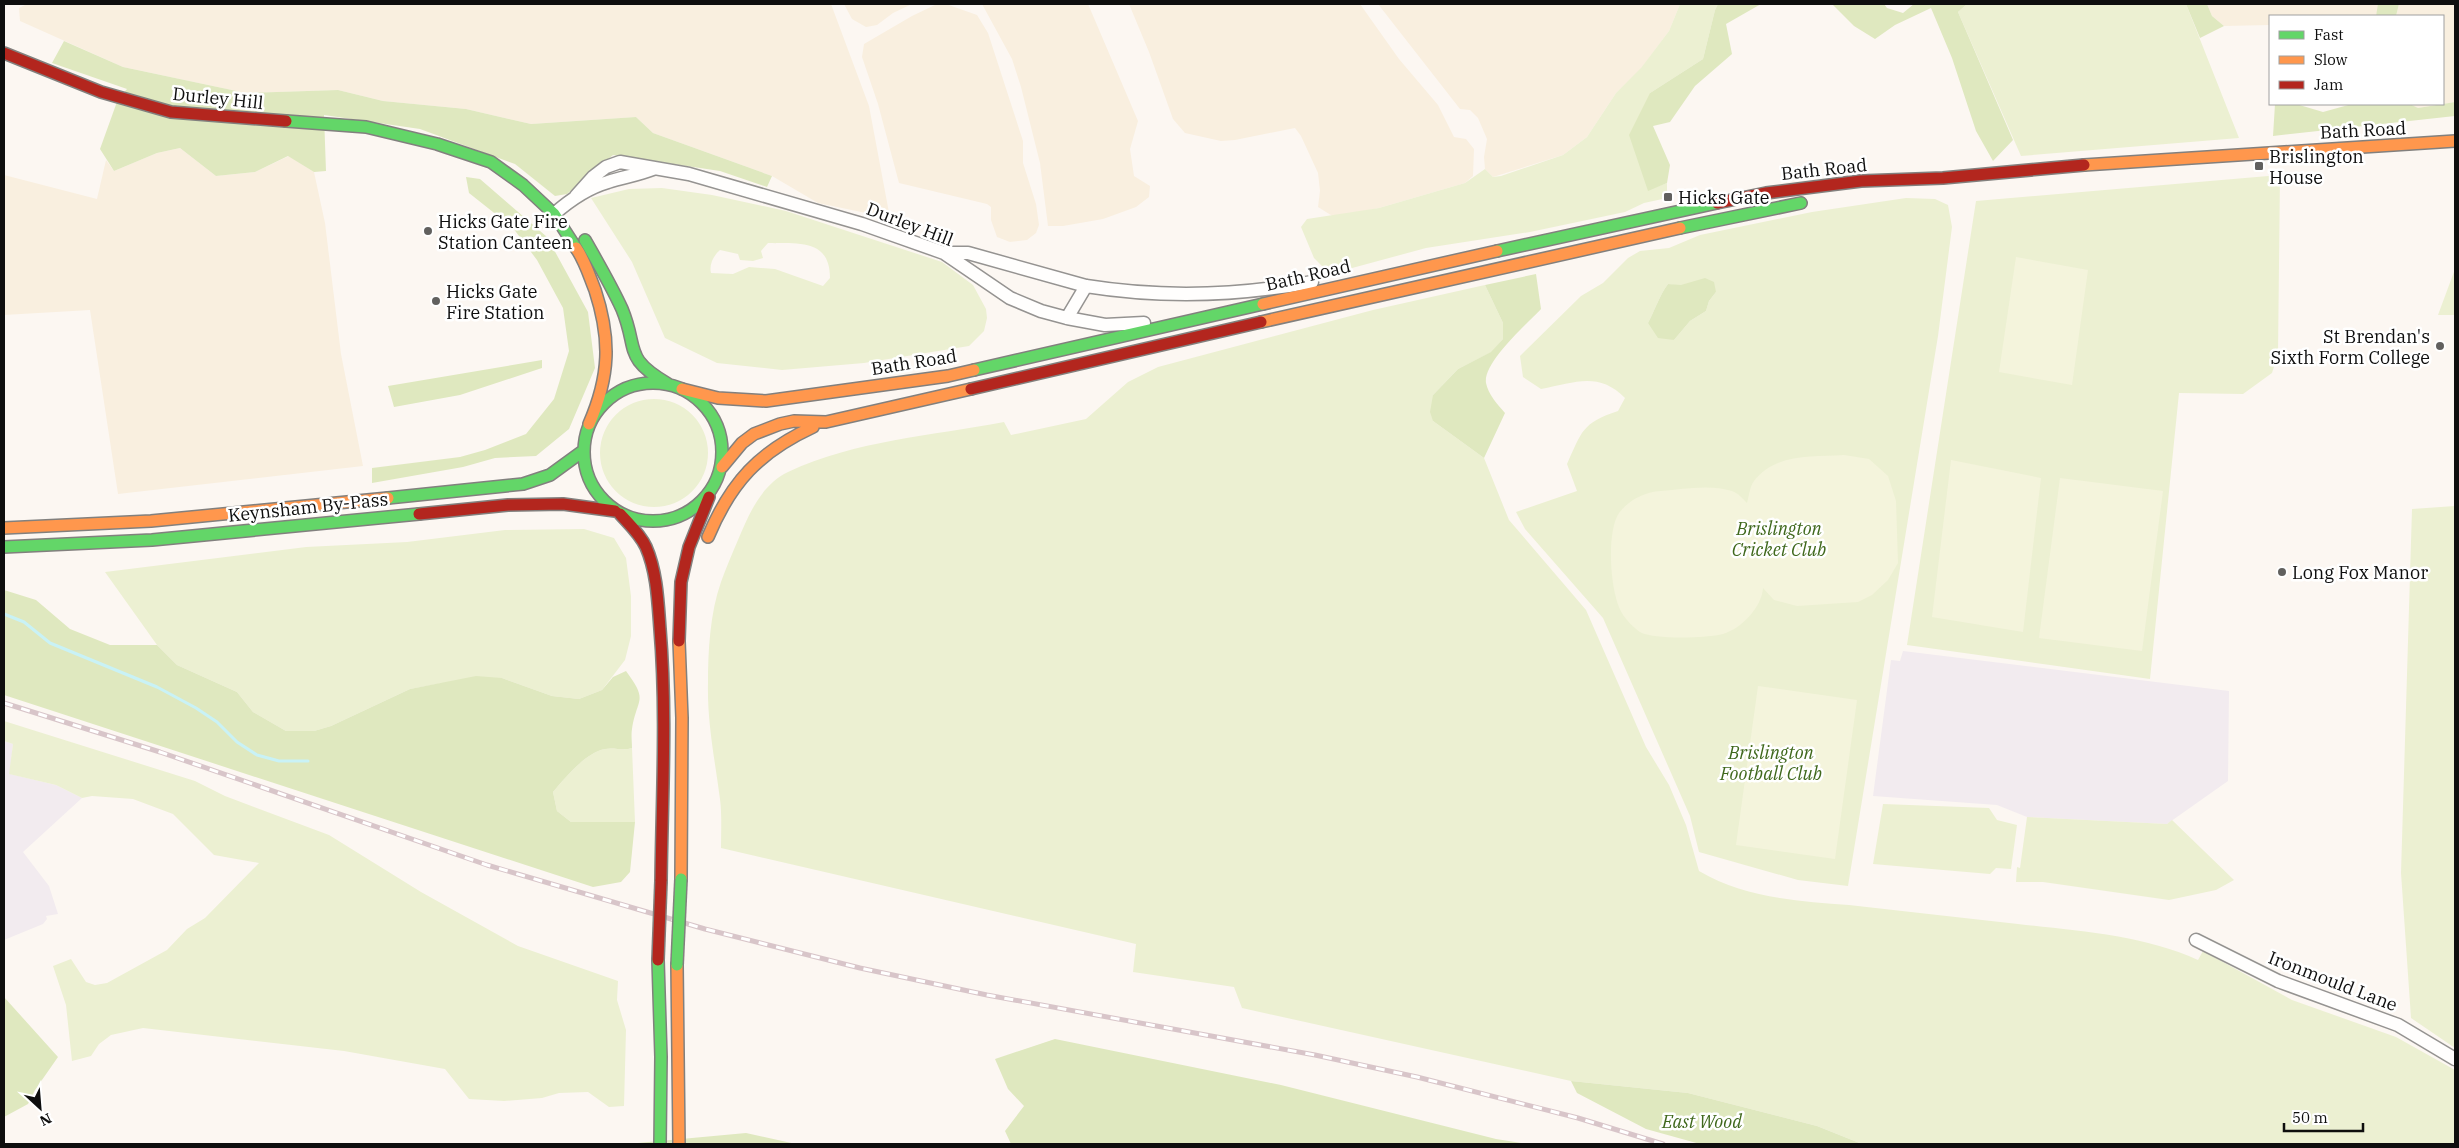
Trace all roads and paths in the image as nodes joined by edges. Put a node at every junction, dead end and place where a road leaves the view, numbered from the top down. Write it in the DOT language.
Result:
graph roads {
  1 [pos="4,53"];
  2 [pos="2455,141"];
  3 [pos="1943,178"];
  4 [pos="1841,195"];
  5 [pos="1812,201"];
  6 [pos="554,214"];
  7 [pos="1607,226"];
  8 [pos="1611,242"];
  9 [pos="944,253"];
  10 [pos="1317,282"];
  11 [pos="1086,286"];
  12 [pos="1206,316"];
  13 [pos="1067,318"];
  14 [pos="668,384"];
  15 [pos="682,389"];
  16 [pos="826,422"];
  17 [pos="589,424"];
  18 [pos="583,451"];
  19 [pos="722,467"];
  20 [pos="711,492"];
  21 [pos="618,513"];
  22 [pos="4,528"];
  23 [pos="4,547"];
  24 [pos="703,549"];
  25 [pos="693,584"];
  26 [pos="680,704"];
  27 [pos="2196,940"];
  28 [pos="2455,1060"];
  29 [pos="660,1144"];
  30 [pos="680,1144"];
  1 -- 6 [label="main road, Durley Hill"];
  2 -- 3 [label="main road, Bath Road"];
  3 -- 4 [label="main road, Bath Road"];
  3 -- 7 [label="main road, Bath Road"];
  5 -- 8 [label="main road, Bath Road"];
  6 -- 9 [label="street, Durley Hill"];
  6 -- 14 [label="main road"];
  6 -- 17 [label="main road"];
  7 -- 8 [label="main road"];
  7 -- 12 [label="main road, Bath Road"];
  8 -- 16 [label="main road, Bath Road"];
  9 -- 11 [label="street"];
  9 -- 13 [label="street, Durley Hill"];
  10 -- 11 [label="street"];
  11 -- 13 [label="street"];
  12 -- 13 [label="street, Durley Hill"];
  12 -- 15 [label="main road, Bath Road"];
  14 -- 15 [label="main road"];
  14 -- 17 [label="main road"];
  15 -- 19 [label="main road"];
  16 -- 19 [label="main road, Bath Road"];
  16 -- 24 [label="main road"];
  17 -- 18 [label="main road"];
  18 -- 21 [label="main road"];
  18 -- 22 [label="main road, Keynsham By-Pass"];
  19 -- 20 [label="main road"];
  20 -- 21 [label="main road"];
  20 -- 26 [label="main road"];
  21 -- 23 [label="main road, Keynsham By-Pass"];
  21 -- 29 [label="main road, bridge"];
  25 -- 26 [label="main road"];
  26 -- 30 [label="main road, bridge"];
  27 -- 28 [label="street, Ironmould Lane"];
}
